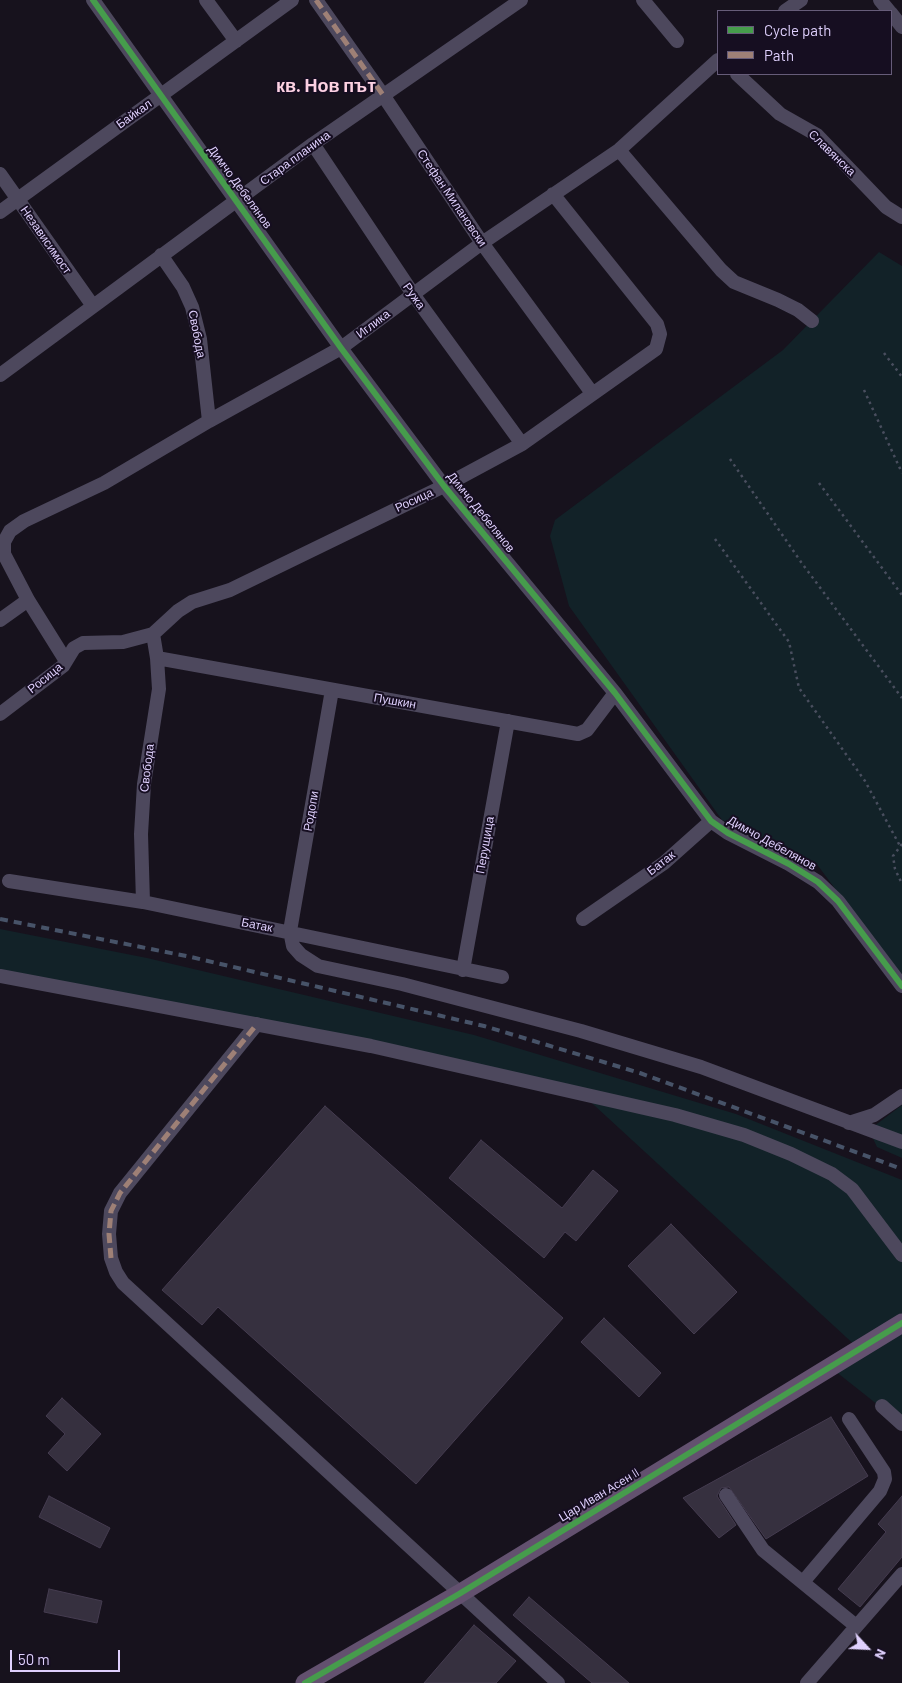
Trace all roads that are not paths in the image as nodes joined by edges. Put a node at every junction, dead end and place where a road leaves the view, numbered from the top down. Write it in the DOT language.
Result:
graph roads {
  1 [pos="93,0"];
  2 [pos="206,0"];
  3 [pos="292,0"];
  4 [pos="316,0"];
  5 [pos="521,0"];
  6 [pos="643,0"];
  7 [pos="801,0"];
  8 [pos="880,0"];
  9 [pos="787,10"];
  10 [pos="888,10"];
  11 [pos="892,14"];
  12 [pos="902,27"];
  13 [pos="236,41"];
  14 [pos="677,41"];
  15 [pos="717,61"];
  16 [pos="738,75"];
  17 [pos="160,95"];
  18 [pos="383,95"];
  19 [pos="313,144"];
  20 [pos="619,150"];
  21 [pos="0,174"];
  22 [pos="553,194"];
  23 [pos="17,199"];
  24 [pos="236,200"];
  25 [pos="0,212"];
  26 [pos="902,217"];
  27 [pos="482,243"];
  28 [pos="161,255"];
  29 [pos="413,294"];
  30 [pos="93,306"];
  31 [pos="812,320"];
  32 [pos="341,348"];
  33 [pos="0,375"];
  34 [pos="592,393"];
  35 [pos="209,420"];
  36 [pos="522,444"];
  37 [pos="444,486"];
  38 [pos="28,600"];
  39 [pos="0,620"];
  40 [pos="153,634"];
  41 [pos="157,658"];
  42 [pos="66,661"];
  43 [pos="332,690"];
  44 [pos="615,694"];
  45 [pos="0,714"];
  46 [pos="508,721"];
  47 [pos="711,821"];
  48 [pos="9,881"];
  49 [pos="143,902"];
  50 [pos="583,918"];
  51 [pos="290,931"];
  52 [pos="463,970"];
  53 [pos="0,976"];
  54 [pos="502,977"];
  55 [pos="902,986"];
  56 [pos="257,1024"];
  57 [pos="902,1096"];
  58 [pos="849,1123"];
  59 [pos="902,1142"];
  60 [pos="902,1255"];
  61 [pos="902,1323"];
  62 [pos="882,1406"];
  63 [pos="848,1419"];
  64 [pos="902,1424"];
  65 [pos="726,1495"];
  66 [pos="902,1574"];
  67 [pos="802,1582"];
  68 [pos="459,1594"];
  69 [pos="856,1626"];
  70 [pos="305,1683"];
  71 [pos="558,1683"];
  72 [pos="807,1683"];
  1 -- 17 [label="street, Димчо Дебелянов"];
  2 -- 13 [label="street"];
  3 -- 13 [label="street, Байкал"];
  4 -- 18 [label="street, Стефан Милановски"];
  5 -- 18 [label="street, Стара планина"];
  6 -- 14 [label="street"];
  7 -- 9 [label="street"];
  8 -- 10 [label="street"];
  11 -- 12 [label="street"];
  13 -- 17 [label="street, Байкал"];
  15 -- 20 [label="street, Иглика"];
  16 -- 26 [label="street, Славянска"];
  17 -- 23 [label="street, Байкал"];
  17 -- 24 [label="street, Димчо Дебелянов"];
  18 -- 19 [label="street, Стара планина"];
  18 -- 27 [label="street, Стефан Милановски"];
  19 -- 24 [label="street, Стара планина"];
  19 -- 29 [label="street, Ружа"];
  20 -- 22 [label="street, Иглика"];
  20 -- 31 [label="street"];
  21 -- 23 [label="street, Независимост"];
  22 -- 27 [label="street, Иглика"];
  22 -- 34 [label="street, Росица"];
  23 -- 25 [label="street, Байкал"];
  23 -- 30 [label="street, Независимост"];
  24 -- 28 [label="street, Стара планина"];
  24 -- 32 [label="street, Димчо Дебелянов"];
  27 -- 29 [label="street, Иглика"];
  27 -- 34 [label="street, Стефан Милановски"];
  28 -- 30 [label="street, Стара планина"];
  28 -- 35 [label="street, Свобода"];
  29 -- 32 [label="street, Иглика"];
  29 -- 36 [label="street, Ружа"];
  30 -- 33 [label="street, Стара планина"];
  32 -- 35 [label="street, Иглика"];
  32 -- 37 [label="street, Димчо Дебелянов"];
  34 -- 36 [label="street, Росица"];
  35 -- 38 [label="street, Иглика"];
  36 -- 37 [label="street, Росица"];
  37 -- 40 [label="street, Росица"];
  37 -- 44 [label="street, Димчо Дебелянов"];
  38 -- 39 [label="street"];
  38 -- 42 [label="street"];
  40 -- 41 [label="street, Свобода"];
  40 -- 42 [label="street, Росица"];
  41 -- 43 [label="street, Пушкин"];
  41 -- 49 [label="street, Свобода"];
  42 -- 45 [label="street, Росица"];
  43 -- 46 [label="street, Пушкин"];
  43 -- 51 [label="street, Родопи"];
  44 -- 46 [label="street, Пушкин"];
  44 -- 47 [label="street, Димчо Дебелянов"];
  46 -- 52 [label="street, Перущица"];
  47 -- 50 [label="street, Батак"];
  47 -- 55 [label="street, Димчо Дебелянов"];
  48 -- 49 [label="street, Батак"];
  49 -- 51 [label="street, Батак"];
  51 -- 52 [label="street, Батак"];
  51 -- 58 [label="street"];
  52 -- 54 [label="street, Батак"];
  53 -- 56 [label="street"];
  56 -- 60 [label="street"];
  56 -- 68 [label="street"];
  57 -- 58 [label="street"];
  58 -- 59 [label="street"];
  61 -- 68 [label="main road, Цар Иван Асен II"];
  62 -- 64 [label="street"];
  63 -- 67 [label="street"];
  65 -- 67 [label="street"];
  66 -- 69 [label="street"];
  67 -- 69 [label="street"];
  68 -- 70 [label="main road, Цар Иван Асен II"];
  68 -- 71 [label="street"];
  69 -- 72 [label="street"];
}
